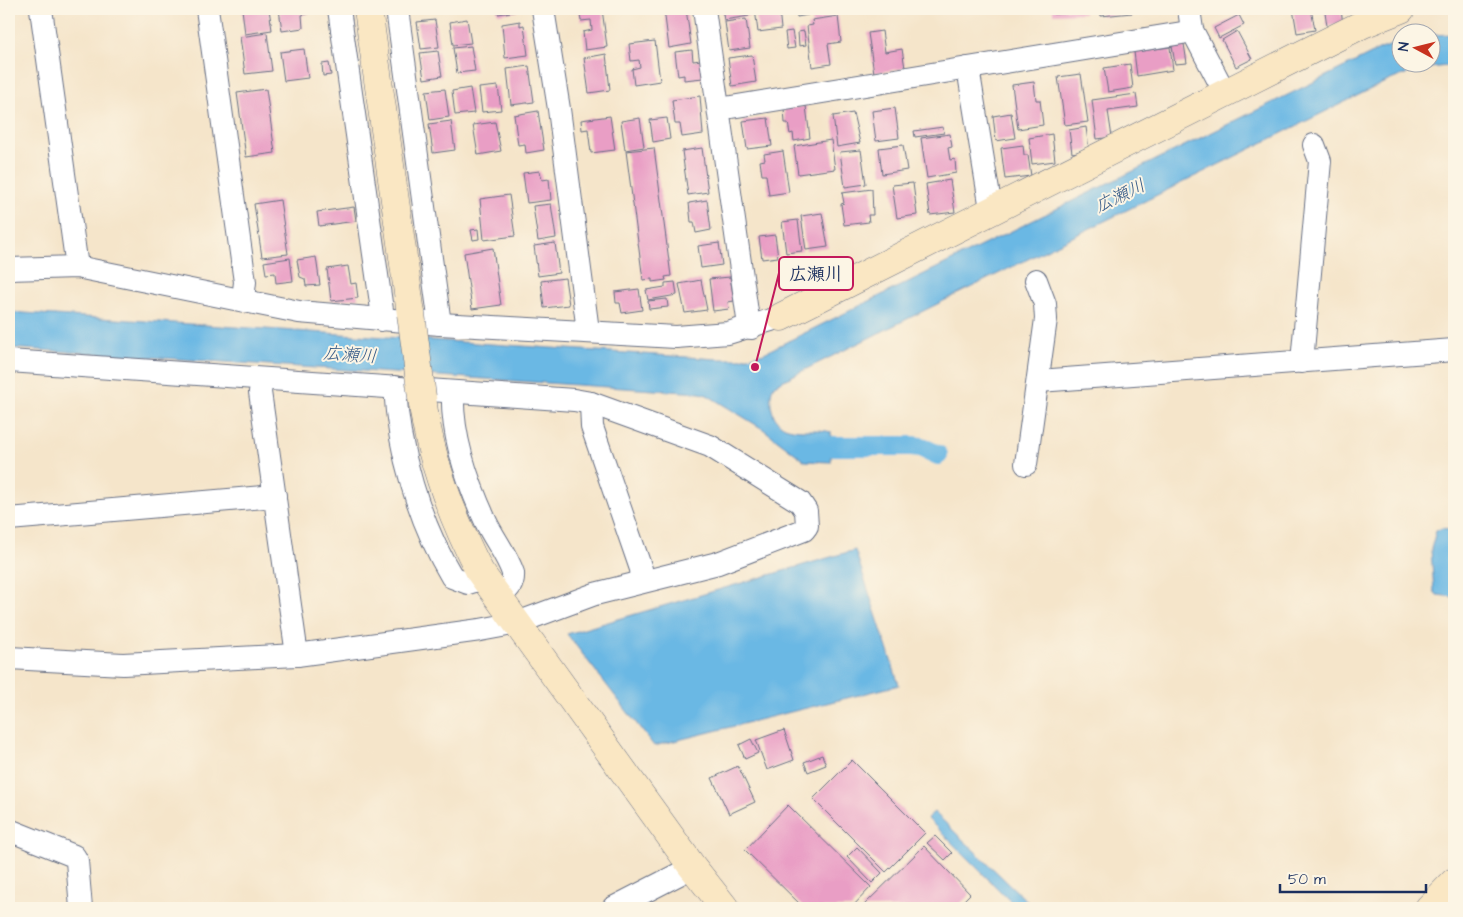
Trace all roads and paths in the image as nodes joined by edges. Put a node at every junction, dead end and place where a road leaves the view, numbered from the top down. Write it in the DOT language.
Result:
graph roads {
  1 [pos="42,9"];
  2 [pos="207,9"];
  3 [pos="368,9"];
  4 [pos="397,9"];
  5 [pos="543,9"];
  6 [pos="704,9"];
  7 [pos="1401,9"];
  8 [pos="340,11"];
  9 [pos="1191,19"];
  10 [pos="968,68"];
  11 [pos="1225,93"];
  12 [pos="719,109"];
  13 [pos="1314,145"];
  14 [pos="994,210"];
  15 [pos="77,267"];
  16 [pos="9,269"];
  17 [pos="1036,280"];
  18 [pos="243,299"];
  19 [pos="781,317"];
  20 [pos="381,320"];
  21 [pos="440,324"];
  22 [pos="752,328"];
  23 [pos="588,332"];
  24 [pos="1454,350"];
  25 [pos="9,361"];
  26 [pos="1302,362"];
  27 [pos="262,379"];
  28 [pos="1039,381"];
  29 [pos="395,387"];
  30 [pos="453,392"];
  31 [pos="591,403"];
  32 [pos="1026,464"];
  33 [pos="275,496"];
  34 [pos="9,519"];
  35 [pos="642,581"];
  36 [pos="491,588"];
  37 [pos="516,623"];
  38 [pos="297,655"];
  39 [pos="9,658"];
  40 [pos="9,830"];
  41 [pos="691,865"];
  42 [pos="1454,882"];
  43 [pos="81,908"];
  44 [pos="613,908"];
  45 [pos="725,908"];
  46 [pos="1429,908"];
  1 -- 15 [label="street"];
  2 -- 18 [label="street"];
  3 -- 36 [label="street, bridge"];
  4 -- 21 [label="street"];
  5 -- 23 [label="street"];
  6 -- 12 [label="street"];
  7 -- 11 [label="street"];
  8 -- 20 [label="street"];
  9 -- 10 [label="street"];
  9 -- 11 [label="street"];
  10 -- 12 [label="street"];
  10 -- 14 [label="street"];
  11 -- 14 [label="street"];
  12 -- 22 [label="street"];
  13 -- 26 [label="street"];
  14 -- 19 [label="street"];
  15 -- 16 [label="street"];
  15 -- 18 [label="street"];
  17 -- 28 [label="street"];
  18 -- 20 [label="street"];
  19 -- 22 [label="street"];
  20 -- 21 [label="street"];
  21 -- 23 [label="street"];
  22 -- 23 [label="street"];
  24 -- 26 [label="street"];
  25 -- 27 [label="street"];
  26 -- 28 [label="street"];
  27 -- 29 [label="street"];
  27 -- 33 [label="street"];
  28 -- 32 [label="street"];
  29 -- 30 [label="street"];
  29 -- 36 [label="street"];
  30 -- 31 [label="street"];
  30 -- 36 [label="street"];
  31 -- 35 [label="street"];
  31 -- 35 [label="street"];
  33 -- 34 [label="street"];
  33 -- 38 [label="street"];
  35 -- 37 [label="street"];
  36 -- 37 [label="street"];
  37 -- 38 [label="street"];
  37 -- 41 [label="street"];
  38 -- 39 [label="street"];
  40 -- 43 [label="street"];
  41 -- 44 [label="street"];
  41 -- 45 [label="street"];
  42 -- 46 [label="street"];
}
